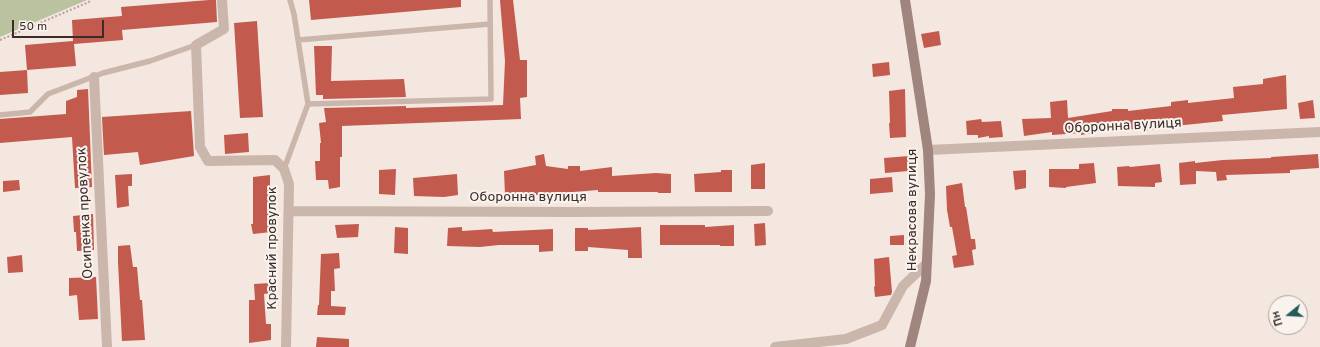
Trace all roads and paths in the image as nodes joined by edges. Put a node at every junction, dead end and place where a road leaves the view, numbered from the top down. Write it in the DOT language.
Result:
graph roads {
  1 [pos="90,0"];
  2 [pos="222,0"];
  3 [pos="290,0"];
  4 [pos="490,0"];
  5 [pos="906,0"];
  6 [pos="490,24"];
  7 [pos="0,40"];
  8 [pos="298,40"];
  9 [pos="196,46"];
  10 [pos="94,77"];
  11 [pos="308,104"];
  12 [pos="0,115"];
  13 [pos="1320,132"];
  14 [pos="928,150"];
  15 [pos="284,168"];
  16 [pos="288,211"];
  17 [pos="768,211"];
  18 [pos="928,263"];
  19 [pos="107,347"];
  20 [pos="286,347"];
  21 [pos="775,347"];
  22 [pos="910,347"];
  1 -- 7 [label="path"];
  2 -- 9 [label="street"];
  3 -- 8 [label="lane"];
  4 -- 6 [label="lane"];
  5 -- 14 [label="street, Некрасова вулиця"];
  6 -- 8 [label="lane"];
  6 -- 11 [label="lane"];
  8 -- 11 [label="lane"];
  9 -- 10 [label="lane"];
  9 -- 15 [label="street, Красний провулок"];
  10 -- 12 [label="lane"];
  10 -- 19 [label="street, Осипенка провулок"];
  11 -- 15 [label="lane"];
  13 -- 14 [label="street, Оборонна вулиця"];
  14 -- 18 [label="street, Некрасова вулиця"];
  15 -- 16 [label="street, Красний провулок"];
  16 -- 17 [label="street, Оборонна вулиця"];
  16 -- 20 [label="street, Красний провулок"];
  18 -- 21 [label="street"];
  18 -- 22 [label="street, Некрасова вулиця"];
}
